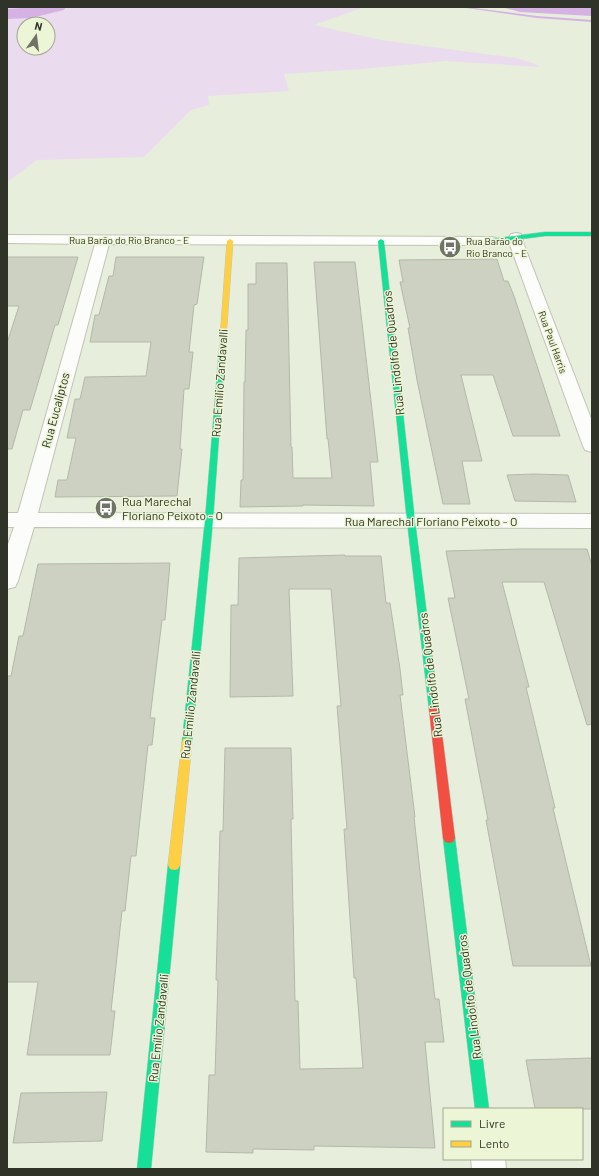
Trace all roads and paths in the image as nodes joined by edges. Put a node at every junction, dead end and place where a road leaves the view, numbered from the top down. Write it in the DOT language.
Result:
graph roads {
  1 [pos="592,234"];
  2 [pos="7,239"];
  3 [pos="103,240"];
  4 [pos="230,241"];
  5 [pos="381,241"];
  6 [pos="491,241"];
  7 [pos="522,242"];
  8 [pos="592,446"];
  9 [pos="16,520"];
  10 [pos="209,520"];
  11 [pos="411,521"];
  12 [pos="592,521"];
  13 [pos="7,581"];
  14 [pos="482,1108"];
  15 [pos="144,1169"];
  1 -- 7 [label="street, Rua Barão do Rio Branco - E"];
  2 -- 3 [label="street, Rua Barão do Rio Branco - E"];
  3 -- 4 [label="street, Rua Barão do Rio Branco - E"];
  3 -- 9 [label="street, Rua Eucaliptos"];
  4 -- 5 [label="street, Rua Barão do Rio Branco - E"];
  4 -- 10 [label="street, Rua Emílio Zandavalli"];
  5 -- 6 [label="street, Rua Barão do Rio Branco - E"];
  5 -- 11 [label="street, Rua Lindolfo de Quadros"];
  6 -- 7 [label="street, Rua Barão do Rio Branco - E"];
  7 -- 8 [label="street, Rua Paul Harris"];
  9 -- 10 [label="street, Rua Marechal Floriano Peixoto - O"];
  9 -- 13 [label="street, Rua Eucaliptos"];
  10 -- 11 [label="street, Rua Marechal Floriano Peixoto - O"];
  10 -- 15 [label="street, Rua Emílio Zandavalli"];
  11 -- 12 [label="street, Rua Marechal Floriano Peixoto - O"];
  11 -- 14 [label="street, Rua Lindolfo de Quadros"];
}
